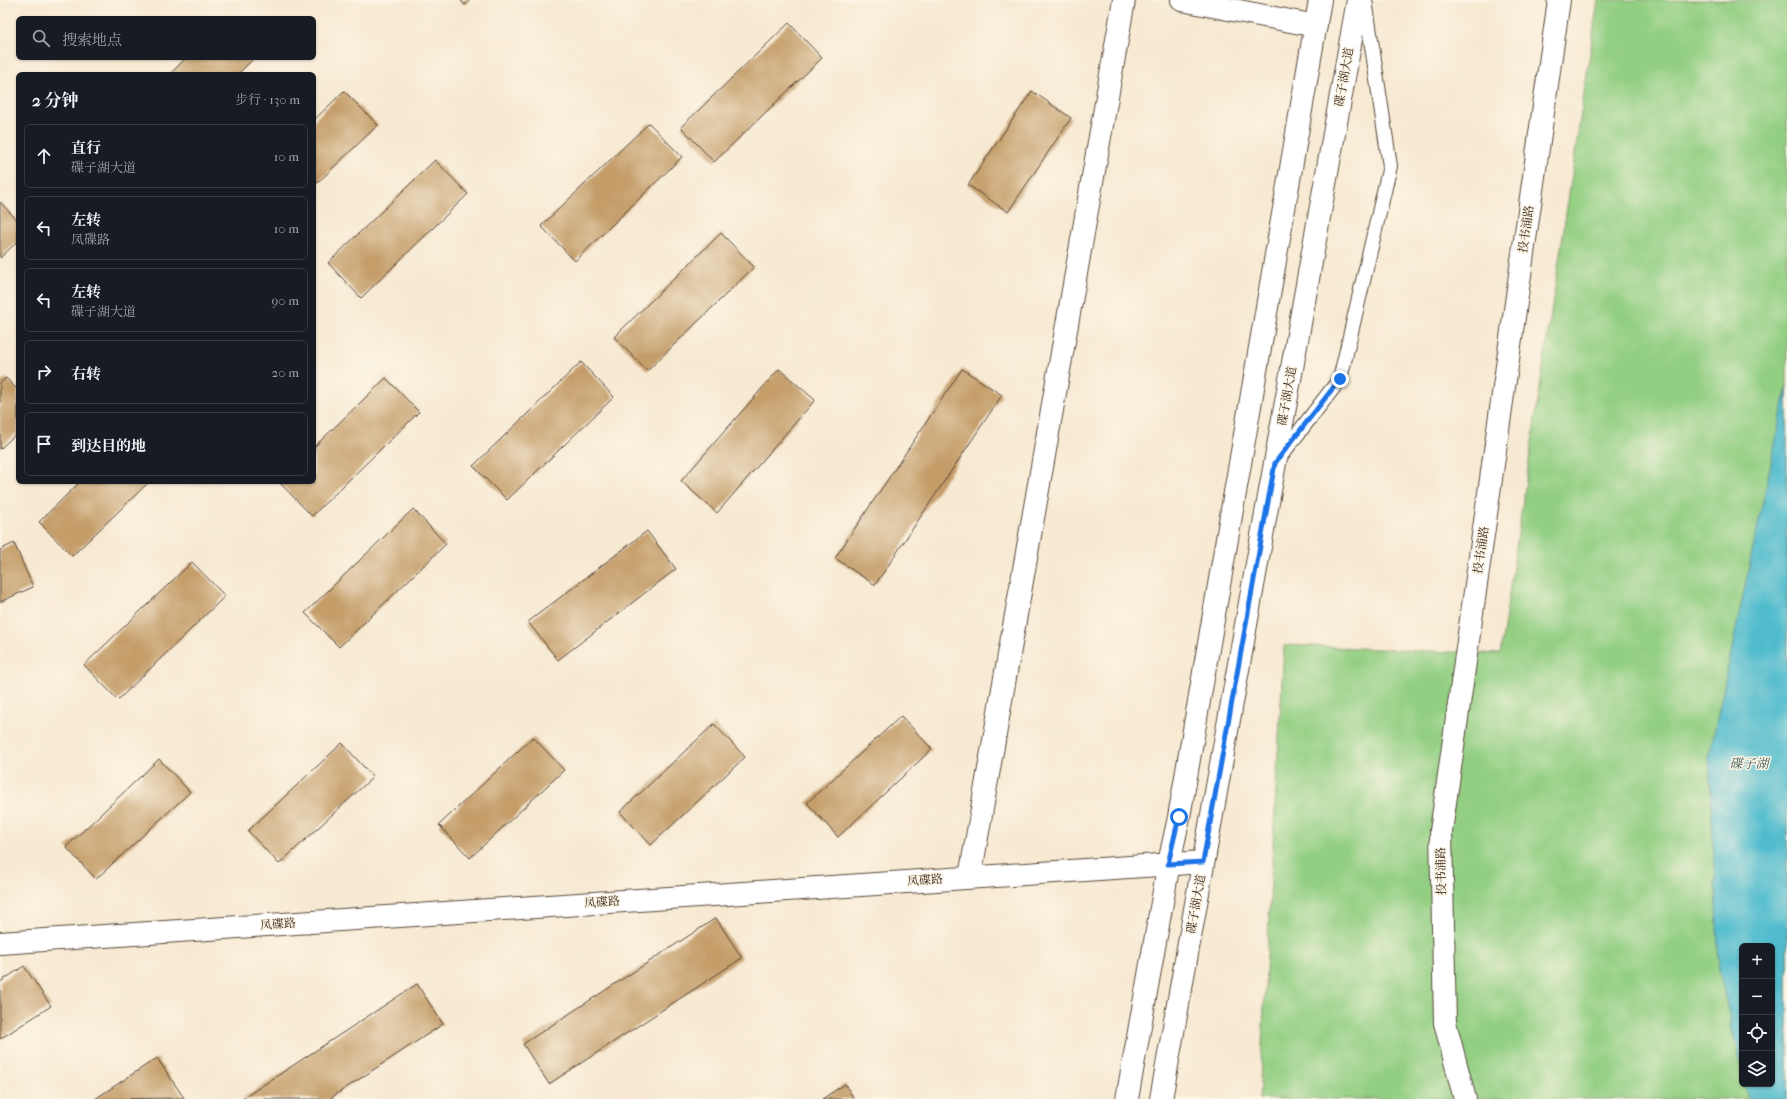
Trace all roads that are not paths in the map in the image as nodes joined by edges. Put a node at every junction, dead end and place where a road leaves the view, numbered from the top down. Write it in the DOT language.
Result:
graph roads {
  1 [pos="1124,0"];
  2 [pos="1182,0"];
  3 [pos="1320,0"];
  4 [pos="1358,0"];
  5 [pos="1365,0"];
  6 [pos="1559,0"];
  7 [pos="1316,26"];
  8 [pos="1275,463"];
  9 [pos="1203,862"];
  10 [pos="1168,864"];
  11 [pos="970,877"];
  12 [pos="0,943"];
  13 [pos="1127,1099"];
  14 [pos="1161,1099"];
  15 [pos="1465,1099"];
  1 -- 11 [label="street"];
  2 -- 7 [label="street"];
  3 -- 7 [label="street"];
  4 -- 8 [label="street, 碟子湖大道"];
  5 -- 8 [label="lane"];
  6 -- 15 [label="street, 投书浦路"];
  7 -- 10 [label="street"];
  8 -- 9 [label="street, 碟子湖大道"];
  9 -- 10 [label="street, 凤碟路"];
  9 -- 14 [label="street, 碟子湖大道"];
  10 -- 11 [label="street, 凤碟路"];
  10 -- 13 [label="street"];
  11 -- 12 [label="street, 凤碟路"];
}
